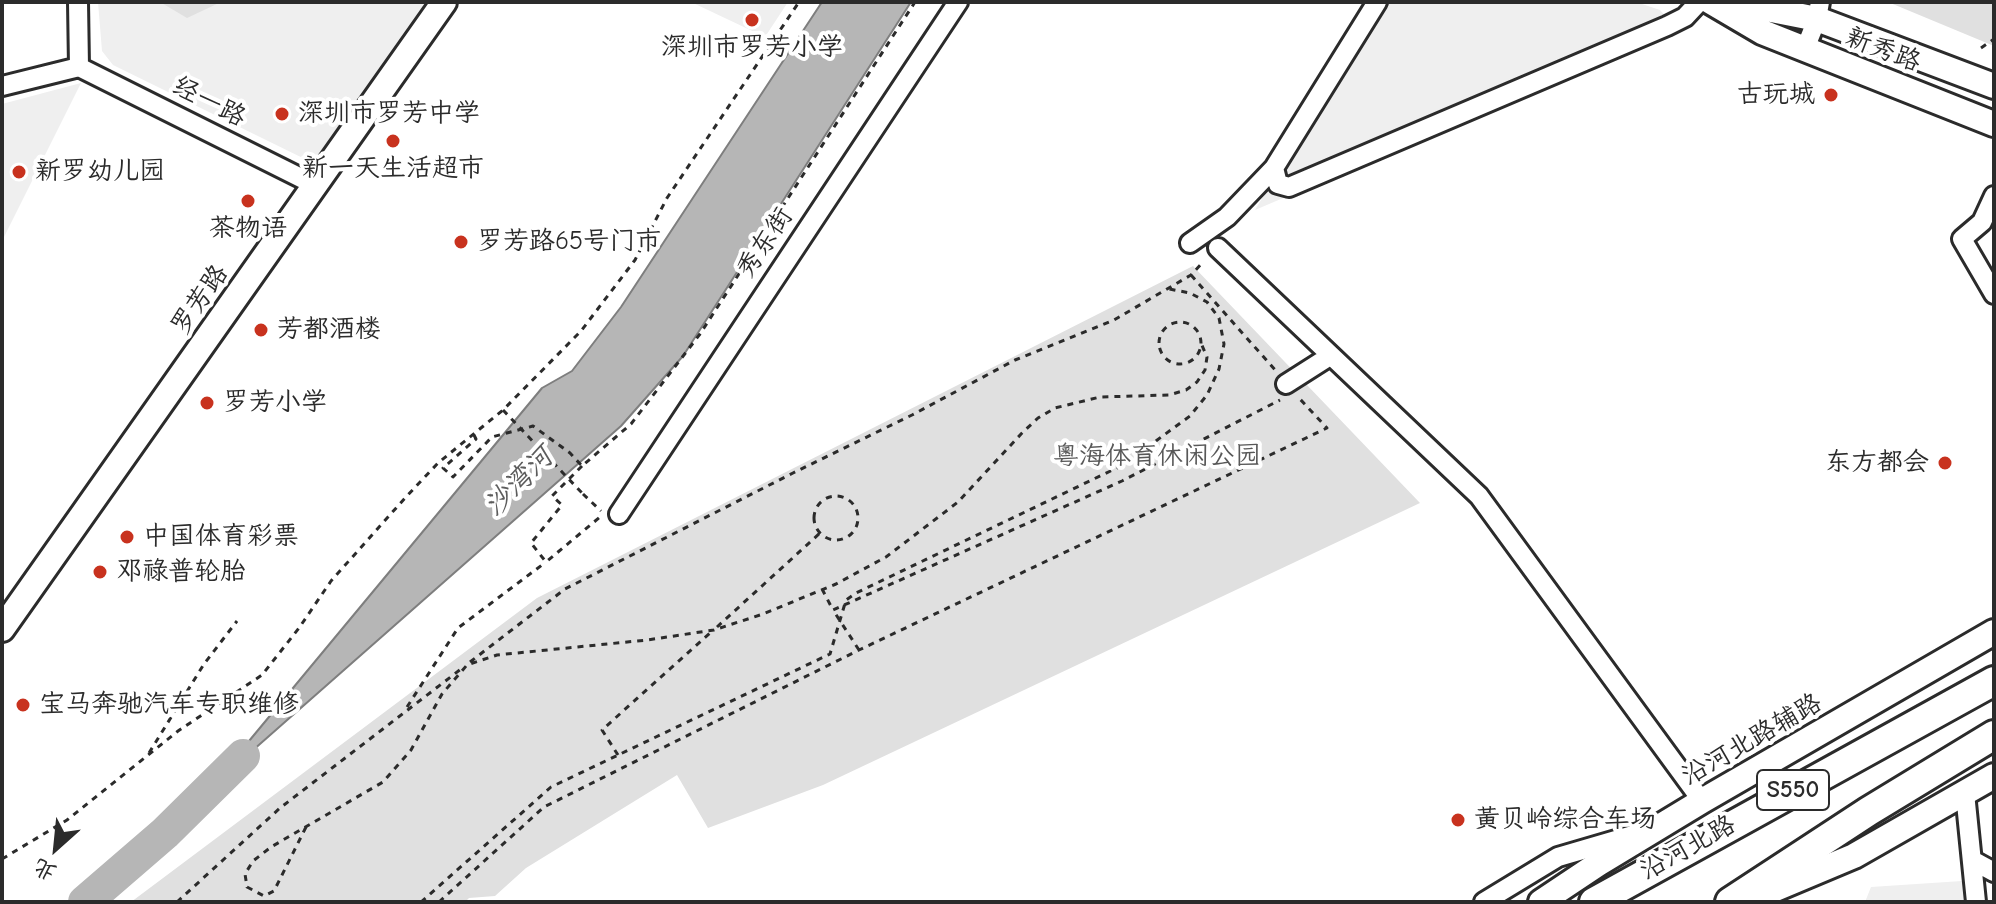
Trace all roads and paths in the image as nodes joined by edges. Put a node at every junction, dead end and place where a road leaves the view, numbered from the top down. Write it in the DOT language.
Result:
graph roads {
  1 [pos="78,2"];
  2 [pos="444,2"];
  3 [pos="799,2"];
  4 [pos="915,2"];
  5 [pos="958,2"];
  6 [pos="1377,2"];
  7 [pos="1699,2"];
  8 [pos="1711,2"];
  9 [pos="1731,2"];
  10 [pos="1818,10"];
  11 [pos="1994,39"];
  12 [pos="1981,48"];
  13 [pos="1805,49"];
  14 [pos="79,67"];
  15 [pos="2,86"];
  16 [pos="1994,86"];
  17 [pos="1994,124"];
  18 [pos="1274,168"];
  19 [pos="315,185"];
  20 [pos="1992,203"];
  21 [pos="1196,239"];
  22 [pos="1218,248"];
  23 [pos="1191,275"];
  24 [pos="1169,289"];
  25 [pos="1994,294"];
  26 [pos="1201,343"];
  27 [pos="1330,356"];
  28 [pos="1290,388"];
  29 [pos="503,410"];
  30 [pos="473,434"];
  31 [pos="582,466"];
  32 [pos="619,514"];
  33 [pos="820,533"];
  34 [pos="546,562"];
  35 [pos="822,589"];
  36 [pos="833,610"];
  37 [pos="237,621"];
  38 [pos="2,629"];
  39 [pos="714,630"];
  40 [pos="1994,632"];
  41 [pos="859,650"];
  42 [pos="467,665"];
  43 [pos="1994,681"];
  44 [pos="405,712"];
  45 [pos="1994,735"];
  46 [pos="618,755"];
  47 [pos="147,756"];
  48 [pos="1994,776"];
  49 [pos="1965,793"];
  50 [pos="1702,801"];
  51 [pos="306,827"];
  52 [pos="1658,828"];
  53 [pos="2,859"];
  54 [pos="1972,860"];
  55 [pos="1994,872"];
  56 [pos="177,902"];
  57 [pos="421,902"];
  58 [pos="439,902"];
  59 [pos="1484,902"];
  60 [pos="1541,902"];
  61 [pos="1594,902"];
  62 [pos="1730,902"];
  63 [pos="1743,902"];
  64 [pos="1976,902"];
  1 -- 14 [label="street"];
  2 -- 19 [label="main road, 罗芳路"];
  3 -- 29 [label="path"];
  4 -- 31 [label="path"];
  5 -- 32 [label="street, 秀东街"];
  6 -- 18 [label="street"];
  7 -- 18 [label="street"];
  8 -- 13 [label="main road, 新秀路"];
  9 -- 10 [label="main road, 新秀路"];
  10 -- 13 [label="street"];
  10 -- 16 [label="main road, 新秀路"];
  11 -- 12 [label="path"];
  13 -- 17 [label="main road, 新秀路"];
  14 -- 15 [label="street"];
  14 -- 19 [label="street, 经一路"];
  18 -- 21 [label="street"];
  19 -- 38 [label="main road, 罗芳路"];
  20 -- 25 [label="street"];
  21 -- 23 [label="path"];
  22 -- 27 [label="street"];
  23 -- 24 [label="path"];
  23 -- 28 [label="path"];
  24 -- 42 [label="path"];
  24 -- 46 [label="path, bridge"];
  26 -- 26 [label="path"];
  26 -- 35 [label="path"];
  27 -- 28 [label="street"];
  27 -- 50 [label="street"];
  28 -- 36 [label="path"];
  28 -- 41 [label="path"];
  29 -- 30 [label="path"];
  29 -- 34 [label="path, bridge"];
  30 -- 31 [label="path"];
  30 -- 47 [label="path"];
  31 -- 34 [label="path"];
  33 -- 33 [label="path"];
  33 -- 39 [label="path"];
  34 -- 44 [label="path"];
  35 -- 36 [label="path"];
  35 -- 39 [label="path"];
  36 -- 41 [label="path"];
  37 -- 47 [label="path"];
  39 -- 42 [label="path"];
  39 -- 46 [label="path"];
  40 -- 50 [label="main road, 沿河北路辅路"];
  41 -- 58 [label="path"];
  42 -- 44 [label="path"];
  42 -- 51 [label="path"];
  43 -- 61 [label="highway, 沿河北路 / S550"];
  44 -- 56 [label="path"];
  45 -- 62 [label="highway, S550"];
  46 -- 57 [label="path, bridge"];
  47 -- 53 [label="path"];
  48 -- 49 [label="main road"];
  49 -- 54 [label="street"];
  49 -- 63 [label="main road"];
  50 -- 52 [label="main road, 沿河北路辅路"];
  51 -- 51 [label="path"];
  52 -- 59 [label="street"];
  52 -- 60 [label="main road, 沿河北路辅路"];
  54 -- 55 [label="street"];
  54 -- 64 [label="street"];
}
